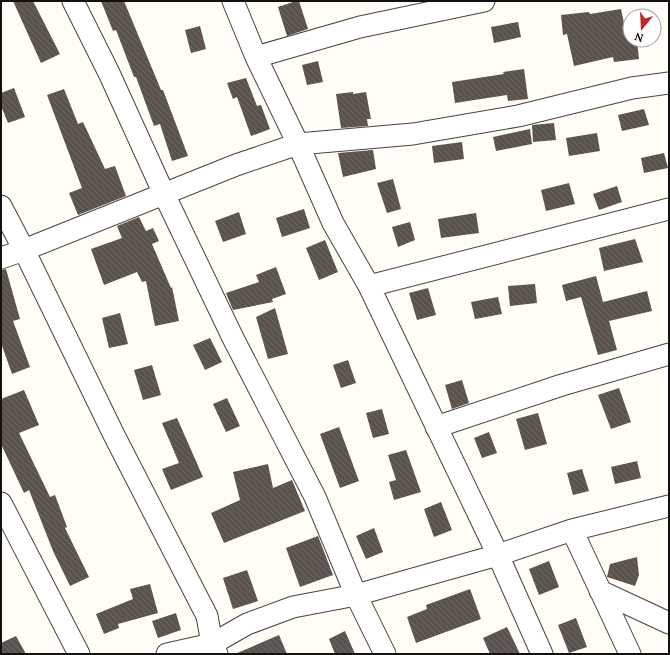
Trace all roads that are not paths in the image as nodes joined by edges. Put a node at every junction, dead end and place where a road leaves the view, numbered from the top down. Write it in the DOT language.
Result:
graph roads {
  1 [pos="73,1"];
  2 [pos="233,1"];
  3 [pos="484,1"];
  4 [pos="256,57"];
  5 [pos="669,83"];
  6 [pos="298,144"];
  7 [pos="164,194"];
  8 [pos="1,206"];
  9 [pos="669,209"];
  10 [pos="24,250"];
  11 [pos="1,258"];
  12 [pos="369,286"];
  13 [pos="669,354"];
  14 [pos="436,427"];
  15 [pos="1,503"];
  16 [pos="669,506"];
  17 [pos="572,530"];
  18 [pos="498,555"];
  19 [pos="600,591"];
  20 [pos="356,594"];
  21 [pos="669,623"];
  22 [pos="214,649"];
  23 [pos="79,654"];
  24 [pos="167,654"];
  25 [pos="385,654"];
  26 [pos="542,654"];
  27 [pos="630,654"];
  1 -- 7 [label="street"];
  2 -- 4 [label="street"];
  3 -- 4 [label="street"];
  4 -- 6 [label="street"];
  5 -- 6 [label="street"];
  6 -- 7 [label="street"];
  6 -- 12 [label="street"];
  7 -- 10 [label="street"];
  7 -- 20 [label="street"];
  8 -- 10 [label="street"];
  9 -- 12 [label="street"];
  10 -- 11 [label="street"];
  10 -- 22 [label="street"];
  12 -- 14 [label="street"];
  13 -- 14 [label="street"];
  14 -- 18 [label="street"];
  15 -- 23 [label="street"];
  16 -- 17 [label="street"];
  17 -- 18 [label="street"];
  17 -- 19 [label="street"];
  18 -- 20 [label="street"];
  18 -- 26 [label="street"];
  19 -- 21 [label="street"];
  19 -- 27 [label="street"];
  20 -- 22 [label="street"];
  20 -- 25 [label="street"];
  22 -- 24 [label="street"];
}
